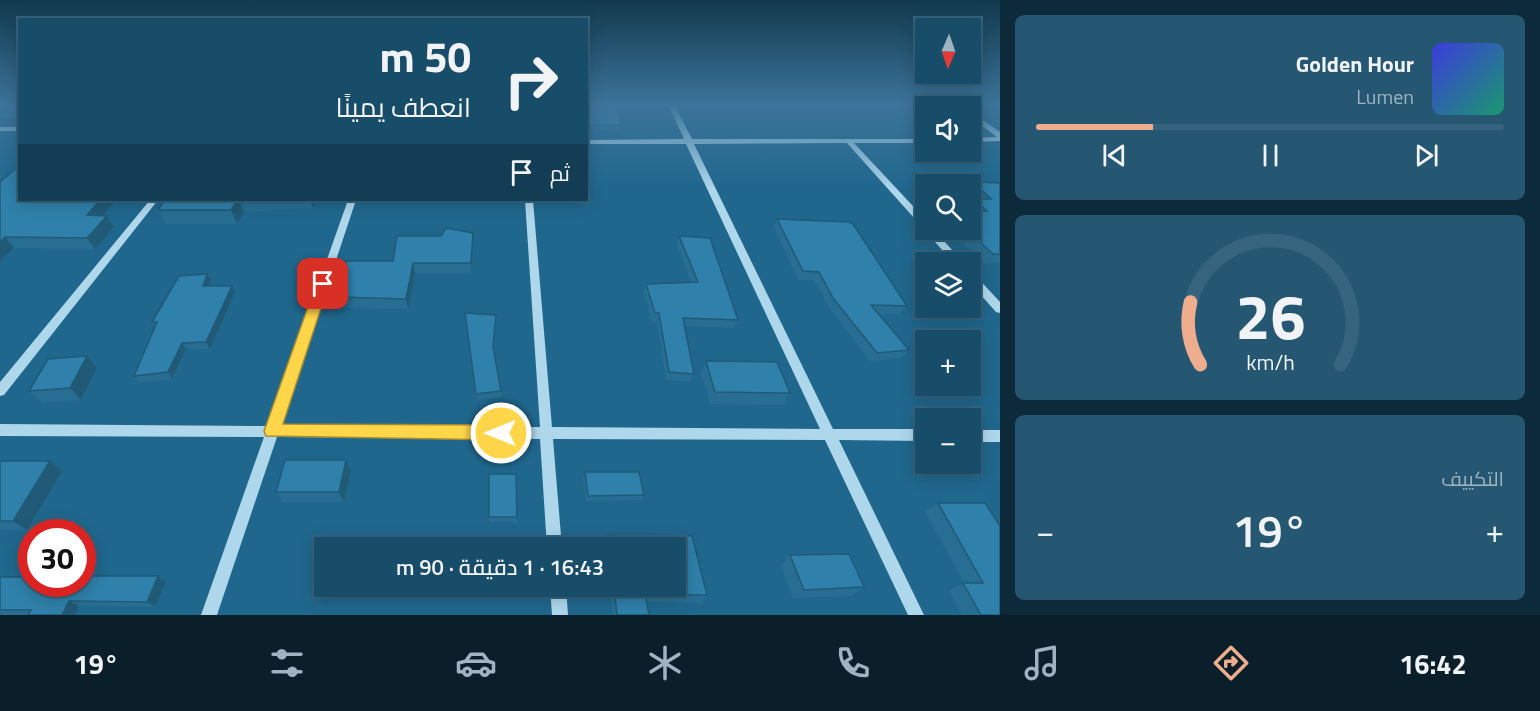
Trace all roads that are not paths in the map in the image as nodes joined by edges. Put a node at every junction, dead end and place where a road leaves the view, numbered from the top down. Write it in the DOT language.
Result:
graph roads {
  1 [pos="685,133"];
  2 [pos="1000,137"];
  3 [pos="981,139"];
  4 [pos="689,141"];
  5 [pos="915,141"];
  6 [pos="588,142"];
  7 [pos="850,142"];
  8 [pos="153,201"];
  9 [pos="352,201"];
  10 [pos="529,201"];
  11 [pos="915,214"];
  12 [pos="938,240"];
  13 [pos="949,252"];
  14 [pos="981,288"];
  15 [pos="1000,309"];
  16 [pos="0,391"];
  17 [pos="0,430"];
  18 [pos="272,431"];
  19 [pos="547,433"];
  20 [pos="830,435"];
  21 [pos="915,435"];
  22 [pos="981,436"];
  23 [pos="1000,436"];
  24 [pos="554,537"];
  25 [pos="559,597"];
  26 [pos="209,615"];
  27 [pos="560,615"];
  28 [pos="916,615"];
  1 -- 4 [label="street"];
  2 -- 3 [label="street"];
  4 -- 6 [label="street"];
  4 -- 7 [label="street"];
  4 -- 20 [label="street"];
  5 -- 7 [label="street"];
  7 -- 11 [label="street"];
  8 -- 16 [label="street"];
  9 -- 18 [label="street"];
  10 -- 19 [label="street"];
  12 -- 13 [label="street"];
  14 -- 15 [label="street"];
  17 -- 18 [label="street"];
  18 -- 19 [label="street"];
  18 -- 26 [label="street"];
  19 -- 20 [label="street"];
  19 -- 24 [label="street"];
  20 -- 21 [label="street"];
  20 -- 28 [label="street"];
  22 -- 23 [label="street"];
  25 -- 27 [label="street"];
}
